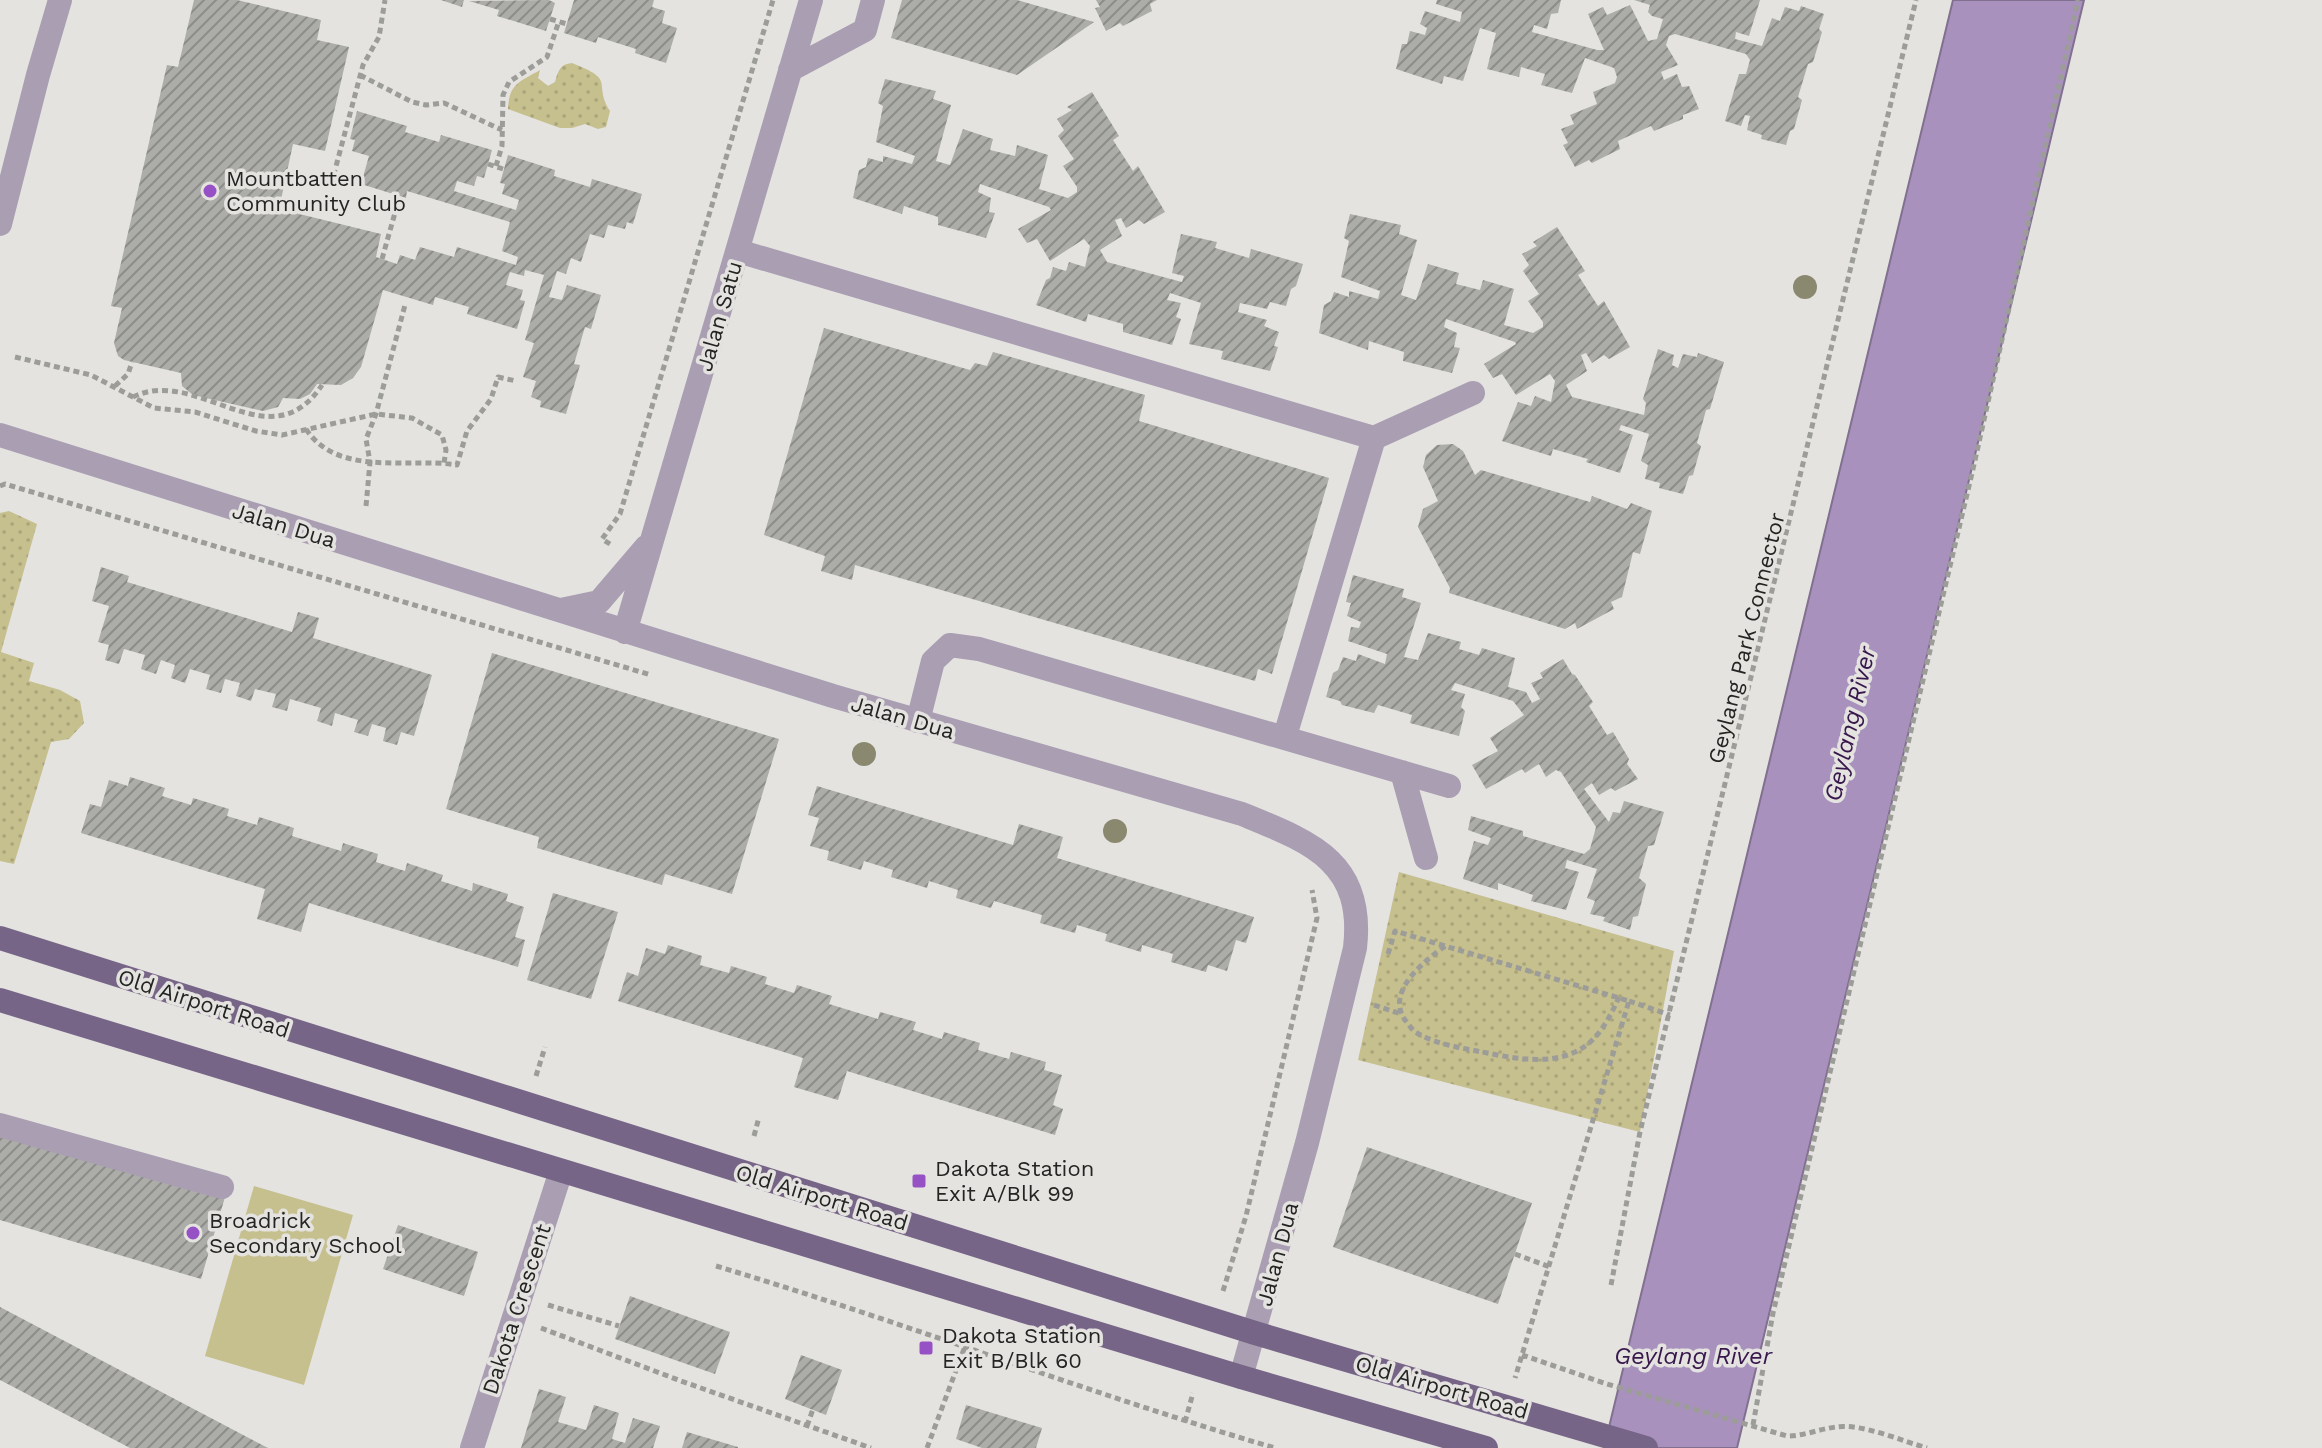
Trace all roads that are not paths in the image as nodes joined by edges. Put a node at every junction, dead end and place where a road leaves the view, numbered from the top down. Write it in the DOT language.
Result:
graph roads {
  1 [pos="41,0"];
  2 [pos="60,0"];
  3 [pos="811,0"];
  4 [pos="873,0"];
  5 [pos="790,70"];
  6 [pos="38,75"];
  7 [pos="0,224"];
  8 [pos="738,251"];
  9 [pos="1473,393"];
  10 [pos="0,435"];
  11 [pos="1374,438"];
  12 [pos="654,537"];
  13 [pos="558,611"];
  14 [pos="625,632"];
  15 [pos="918,721"];
  16 [pos="1285,736"];
  17 [pos="1402,772"];
  18 [pos="1449,786"];
  19 [pos="1426,858"];
  20 [pos="0,938"];
  21 [pos="0,1000"];
  22 [pos="0,1125"];
  23 [pos="561,1171"];
  24 [pos="222,1187"];
  25 [pos="1255,1333"];
  26 [pos="1241,1377"];
  27 [pos="472,1448"];
  28 [pos="1486,1448"];
  29 [pos="1646,1448"];
  1 -- 6 [label="street"];
  2 -- 6 [label="street"];
  3 -- 5 [label="street, Jalan Satu"];
  4 -- 5 [label="street"];
  5 -- 8 [label="street, Jalan Satu"];
  6 -- 7 [label="street"];
  8 -- 11 [label="street"];
  8 -- 12 [label="street, Jalan Satu"];
  9 -- 11 [label="street"];
  10 -- 13 [label="street, Jalan Dua"];
  11 -- 16 [label="street"];
  12 -- 13 [label="street"];
  12 -- 14 [label="street, Jalan Satu"];
  13 -- 14 [label="street, Jalan Dua"];
  14 -- 15 [label="street, Jalan Dua"];
  15 -- 16 [label="street"];
  15 -- 25 [label="street, Jalan Dua"];
  16 -- 17 [label="street"];
  17 -- 18 [label="street"];
  17 -- 19 [label="street"];
  20 -- 25 [label="main road, Old Airport Road"];
  21 -- 23 [label="main road, Old Airport Road"];
  22 -- 24 [label="street"];
  23 -- 26 [label="main road, Old Airport Road"];
  23 -- 27 [label="street, Dakota Crescent"];
  25 -- 26 [label="street"];
  25 -- 29 [label="main road, Old Airport Road"];
  26 -- 28 [label="main road, Old Airport Road"];
}
